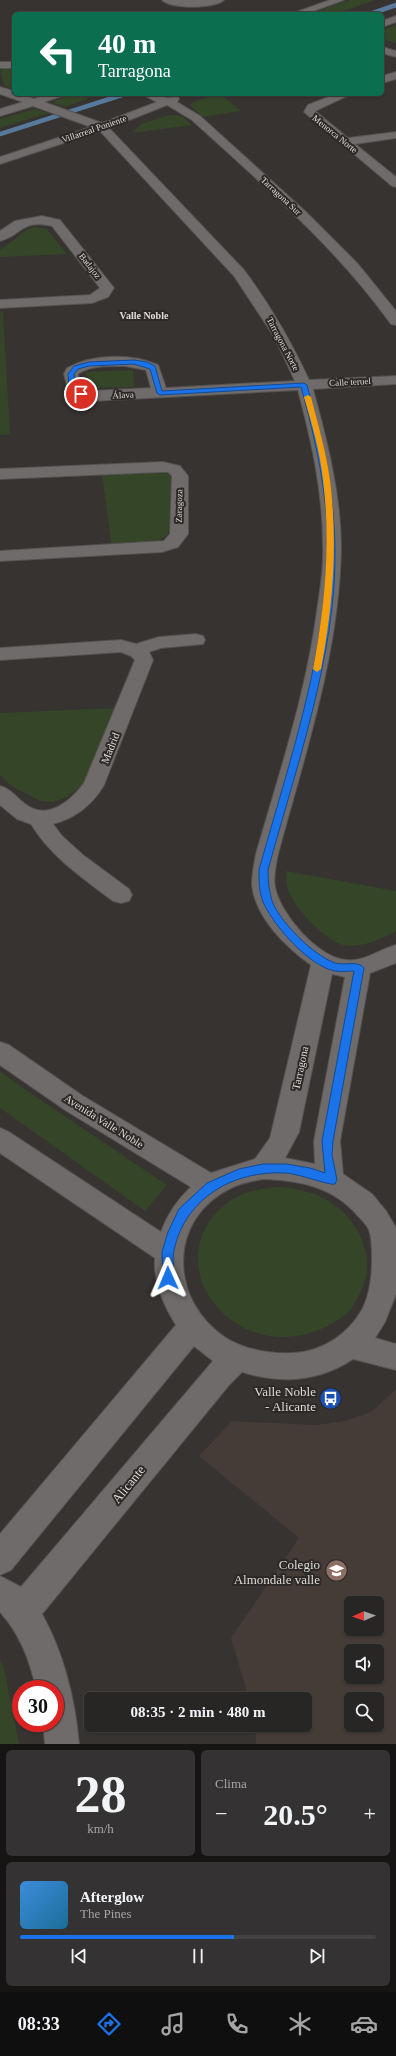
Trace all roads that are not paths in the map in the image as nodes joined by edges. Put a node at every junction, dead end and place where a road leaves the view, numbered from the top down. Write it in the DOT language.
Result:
graph roads {
  1 [pos="167,0"];
  2 [pos="218,0"];
  3 [pos="338,0"];
  4 [pos="302,12"];
  5 [pos="396,20"];
  6 [pos="384,23"];
  7 [pos="384,44"];
  8 [pos="396,47"];
  9 [pos="384,51"];
  10 [pos="396,54"];
  11 [pos="0,65"];
  12 [pos="12,65"];
  13 [pos="396,75"];
  14 [pos="384,79"];
  15 [pos="0,90"];
  16 [pos="12,94"];
  17 [pos="16,96"];
  18 [pos="52,96"];
  19 [pos="152,96"];
  20 [pos="182,96"];
  21 [pos="341,96"];
  22 [pos="33,102"];
  23 [pos="169,102"];
  24 [pos="0,113"];
  25 [pos="102,127"];
  26 [pos="396,135"];
  27 [pos="345,142"];
  28 [pos="0,162"];
  29 [pos="396,183"];
  30 [pos="0,237"];
  31 [pos="0,304"];
  32 [pos="396,321"];
  33 [pos="396,380"];
  34 [pos="304,385"];
  35 [pos="160,393"];
  36 [pos="0,474"];
  37 [pos="0,556"];
  38 [pos="196,640"];
  39 [pos="137,650"];
  40 [pos="0,654"];
  41 [pos="0,793"];
  42 [pos="39,819"];
  43 [pos="120,895"];
  44 [pos="396,953"];
  45 [pos="323,962"];
  46 [pos="359,968"];
  47 [pos="0,1052"];
  48 [pos="0,1139"];
  49 [pos="263,1168"];
  50 [pos="331,1180"];
  51 [pos="211,1186"];
  52 [pos="168,1252"];
  53 [pos="395,1267"];
  54 [pos="191,1326"];
  55 [pos="354,1346"];
  56 [pos="396,1357"];
  57 [pos="236,1358"];
  58 [pos="0,1559"];
  59 [pos="11,1602"];
  60 [pos="50,1680"];
  61 [pos="61,1732"];
  62 [pos="62,1744"];
  1 -- 2 [label="street"];
  3 -- 4 [label="street"];
  5 -- 6 [label="street"];
  7 -- 8 [label="street"];
  9 -- 10 [label="street"];
  11 -- 12 [label="street"];
  13 -- 14 [label="street"];
  15 -- 16 [label="street, Tarragona Norte"];
  17 -- 22 [label="street, Tarragona Norte"];
  18 -- 22 [label="street"];
  19 -- 23 [label="street, Tarragona Sur"];
  20 -- 23 [label="street, Villarreal Poniente"];
  21 -- 27 [label="street, Menorca Norte"];
  22 -- 24 [label="street"];
  22 -- 25 [label="street, Tarragona Norte"];
  23 -- 25 [label="street, Villarreal Poniente"];
  23 -- 32 [label="street, Tarragona Sur"];
  25 -- 28 [label="street, Villarreal Poniente"];
  25 -- 34 [label="street, Tarragona Norte"];
  26 -- 27 [label="street"];
  27 -- 29 [label="street, Menorca Norte"];
  30 -- 31 [label="street, Badajoz"];
  33 -- 34 [label="street, Calle teruel"];
  34 -- 35 [label="street, Álava"];
  34 -- 45 [label="street, Tarragona Norte"];
  35 -- 35 [label="street, Álava"];
  36 -- 37 [label="street, Zaragoza"];
  38 -- 39 [label="street"];
  39 -- 40 [label="street"];
  39 -- 42 [label="street, Madrid"];
  41 -- 42 [label="street"];
  42 -- 43 [label="street"];
  44 -- 46 [label="street"];
  45 -- 46 [label="street"];
  45 -- 49 [label="street, Tarragona"];
  46 -- 50 [label="street"];
  47 -- 51 [label="street, Avenida Valle Noble"];
  48 -- 52 [label="street"];
  49 -- 50 [label="street"];
  49 -- 51 [label="street"];
  50 -- 53 [label="street"];
  51 -- 52 [label="street"];
  52 -- 54 [label="street"];
  53 -- 55 [label="street"];
  54 -- 57 [label="street"];
  54 -- 58 [label="street"];
  55 -- 56 [label="street"];
  55 -- 57 [label="street"];
  57 -- 59 [label="street, Alicante"];
  59 -- 60 [label="street, Alicante"];
  61 -- 62 [label="street"];
}
